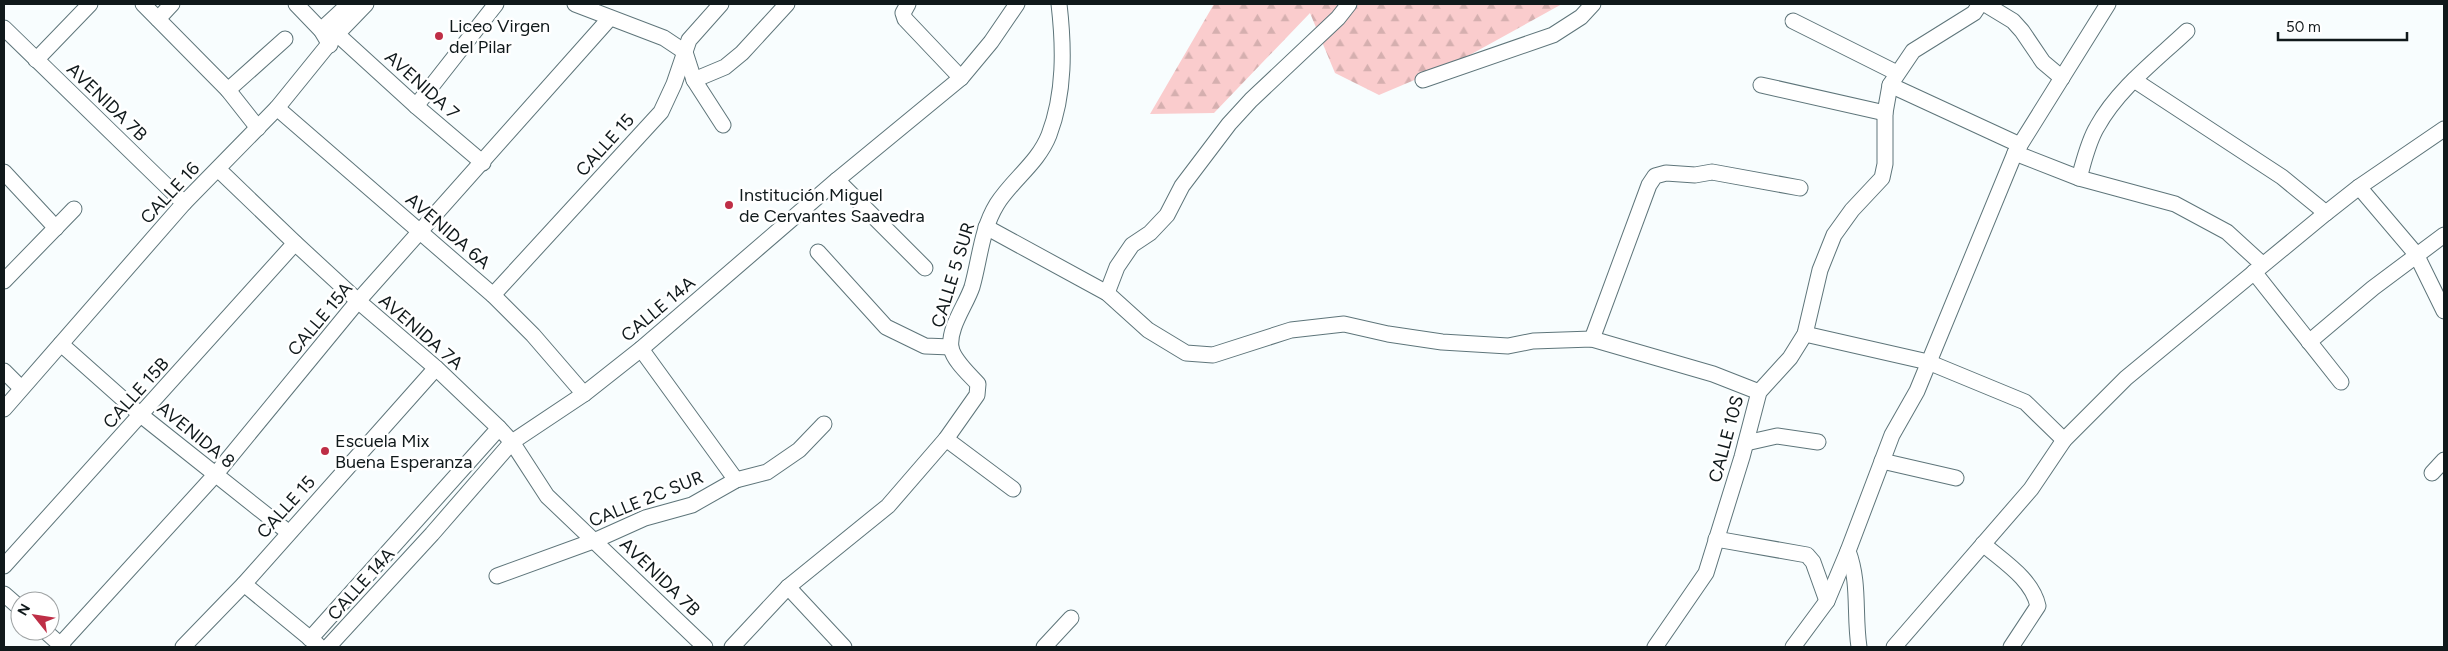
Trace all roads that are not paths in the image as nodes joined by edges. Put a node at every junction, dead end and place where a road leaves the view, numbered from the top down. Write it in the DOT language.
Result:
graph roads {
  1 [pos="90,4"];
  2 [pos="143,4"];
  3 [pos="172,4"];
  4 [pos="296,4"];
  5 [pos="349,4"];
  6 [pos="366,4"];
  7 [pos="496,4"];
  8 [pos="575,4"];
  9 [pos="721,4"];
  10 [pos="787,4"];
  11 [pos="1017,4"];
  12 [pos="1059,4"];
  13 [pos="1348,4"];
  14 [pos="1593,4"];
  15 [pos="1980,4"];
  16 [pos="1985,4"];
  17 [pos="2108,4"];
  18 [pos="907,6"];
  19 [pos="594,7"];
  20 [pos="610,18"];
  21 [pos="158,20"];
  22 [pos="1792,21"];
  23 [pos="4,28"];
  24 [pos="321,30"];
  25 [pos="2186,32"];
  26 [pos="285,39"];
  27 [pos="333,39"];
  28 [pos="685,52"];
  29 [pos="36,60"];
  30 [pos="960,78"];
  31 [pos="2062,78"];
  32 [pos="1894,79"];
  33 [pos="694,80"];
  34 [pos="1423,80"];
  35 [pos="2134,80"];
  36 [pos="1762,85"];
  37 [pos="228,90"];
  38 [pos="416,106"];
  39 [pos="277,108"];
  40 [pos="1885,113"];
  41 [pos="722,125"];
  42 [pos="258,128"];
  43 [pos="2444,129"];
  44 [pos="2017,149"];
  45 [pos="483,163"];
  46 [pos="218,168"];
  47 [pos="4,172"];
  48 [pos="2079,178"];
  49 [pos="837,180"];
  50 [pos="2359,187"];
  51 [pos="1800,188"];
  52 [pos="184,203"];
  53 [pos="74,209"];
  54 [pos="2326,213"];
  55 [pos="986,227"];
  56 [pos="56,228"];
  57 [pos="421,232"];
  58 [pos="2444,235"];
  59 [pos="295,243"];
  60 [pos="818,252"];
  61 [pos="2416,254"];
  62 [pos="925,268"];
  63 [pos="2258,268"];
  64 [pos="4,282"];
  65 [pos="1107,293"];
  66 [pos="493,296"];
  67 [pos="358,302"];
  68 [pos="2444,311"];
  69 [pos="1805,334"];
  70 [pos="1592,340"];
  71 [pos="2309,342"];
  72 [pos="61,344"];
  73 [pos="951,347"];
  74 [pos="641,349"];
  75 [pos="1928,362"];
  76 [pos="436,368"];
  77 [pos="4,371"];
  78 [pos="2341,382"];
  79 [pos="21,388"];
  80 [pos="1759,392"];
  81 [pos="584,394"];
  82 [pos="4,409"];
  83 [pos="142,416"];
  84 [pos="824,424"];
  85 [pos="499,428"];
  86 [pos="946,439"];
  87 [pos="2064,440"];
  88 [pos="512,442"];
  89 [pos="1818,442"];
  90 [pos="1746,443"];
  91 [pos="2444,460"];
  92 [pos="1882,461"];
  93 [pos="2432,472"];
  94 [pos="215,475"];
  95 [pos="1956,478"];
  96 [pos="736,480"];
  97 [pos="1013,489"];
  98 [pos="288,532"];
  99 [pos="1716,539"];
  100 [pos="596,540"];
  101 [pos="1983,544"];
  102 [pos="1848,551"];
  103 [pos="4,566"];
  104 [pos="497,576"];
  105 [pos="244,584"];
  106 [pos="788,588"];
  107 [pos="1826,601"];
  108 [pos="1071,618"];
  109 [pos="316,643"];
  110 [pos="61,646"];
  111 [pos="183,647"];
  112 [pos="328,647"];
  113 [pos="705,647"];
  114 [pos="732,647"];
  115 [pos="844,647"];
  116 [pos="1044,647"];
  117 [pos="1655,647"];
  118 [pos="1793,647"];
  119 [pos="1859,647"];
  120 [pos="1894,647"];
  121 [pos="2011,647"];
  1 -- 29 [label="street"];
  2 -- 21 [label="street"];
  3 -- 21 [label="street"];
  4 -- 24 [label="street, AVENIDA 7"];
  5 -- 24 [label="street"];
  6 -- 27 [label="street, CALLE 16"];
  7 -- 38 [label="street"];
  8 -- 19 [label="street"];
  9 -- 28 [label="street, CALLE 15"];
  10 -- 33 [label="street"];
  11 -- 30 [label="street, CALLE 14A"];
  12 -- 55 [label="street, CALLE 5 SUR"];
  13 -- 65 [label="street"];
  14 -- 34 [label="street"];
  15 -- 32 [label="street, CALLE 10S"];
  16 -- 31 [label="street"];
  17 -- 31 [label="street"];
  18 -- 30 [label="street"];
  19 -- 20 [label="street"];
  20 -- 28 [label="street"];
  20 -- 45 [label="street, CALLE 15A"];
  21 -- 37 [label="street"];
  22 -- 32 [label="street"];
  23 -- 29 [label="street, AVENIDA 7B"];
  24 -- 27 [label="street, AVENIDA 7"];
  25 -- 35 [label="street"];
  26 -- 37 [label="street"];
  27 -- 38 [label="street, AVENIDA 7"];
  27 -- 39 [label="street, CALLE 16"];
  28 -- 33 [label="street"];
  28 -- 66 [label="street, CALLE 15"];
  29 -- 52 [label="street, AVENIDA 7B"];
  30 -- 49 [label="street, CALLE 14A"];
  31 -- 44 [label="street"];
  32 -- 40 [label="street, CALLE 10S"];
  32 -- 44 [label="street"];
  33 -- 41 [label="street"];
  35 -- 48 [label="street"];
  35 -- 54 [label="street"];
  36 -- 40 [label="street"];
  37 -- 42 [label="street"];
  38 -- 45 [label="street, AVENIDA 7"];
  39 -- 42 [label="street, CALLE 16"];
  39 -- 57 [label="street, AVENIDA 6A"];
  40 -- 69 [label="street, CALLE 10S"];
  42 -- 46 [label="street, CALLE 16"];
  43 -- 50 [label="street"];
  44 -- 48 [label="street"];
  44 -- 75 [label="street"];
  45 -- 57 [label="street, CALLE 15A"];
  46 -- 52 [label="street, CALLE 16"];
  46 -- 59 [label="street, AVENIDA 7A"];
  47 -- 56 [label="street"];
  48 -- 63 [label="street"];
  49 -- 62 [label="street"];
  49 -- 74 [label="street, CALLE 14A"];
  50 -- 54 [label="street"];
  50 -- 61 [label="street"];
  51 -- 70 [label="street"];
  52 -- 72 [label="street, CALLE 16"];
  53 -- 56 [label="street"];
  54 -- 63 [label="street"];
  55 -- 65 [label="street"];
  55 -- 73 [label="street, CALLE 5 SUR"];
  56 -- 64 [label="street"];
  57 -- 66 [label="street, AVENIDA 6A"];
  57 -- 67 [label="street, CALLE 15A"];
  58 -- 61 [label="street"];
  59 -- 67 [label="street, AVENIDA 7A"];
  59 -- 83 [label="street, CALLE 15B"];
  60 -- 73 [label="street"];
  61 -- 68 [label="street"];
  61 -- 71 [label="street"];
  63 -- 71 [label="street"];
  63 -- 87 [label="street"];
  65 -- 70 [label="street"];
  66 -- 81 [label="street, AVENIDA 6A"];
  67 -- 76 [label="street, AVENIDA 7A"];
  67 -- 94 [label="street, CALLE 15A"];
  69 -- 75 [label="street"];
  69 -- 80 [label="street, CALLE 10S"];
  70 -- 80 [label="street"];
  71 -- 78 [label="street"];
  72 -- 79 [label="street, CALLE 16"];
  72 -- 83 [label="street, AVENIDA 8"];
  73 -- 86 [label="street, CALLE 5 SUR"];
  74 -- 81 [label="street, CALLE 14A"];
  74 -- 96 [label="street"];
  75 -- 87 [label="street"];
  75 -- 92 [label="street"];
  76 -- 85 [label="street, AVENIDA 7A"];
  76 -- 98 [label="street, CALLE 15"];
  77 -- 79 [label="street"];
  79 -- 82 [label="street, CALLE 16"];
  80 -- 90 [label="street, CALLE 10S"];
  81 -- 88 [label="street, CALLE 14A"];
  83 -- 94 [label="street, AVENIDA 8"];
  83 -- 103 [label="street, CALLE 15B"];
  84 -- 96 [label="street, CALLE 2C SUR"];
  85 -- 88 [label="street, AVENIDA 7A"];
  85 -- 109 [label="street, CALLE 14A"];
  86 -- 97 [label="street"];
  86 -- 106 [label="street, CALLE 5 SUR"];
  87 -- 101 [label="street"];
  88 -- 100 [label="street, AVENIDA 7B"];
  88 -- 112 [label="street, CALLE 14A"];
  89 -- 90 [label="street"];
  90 -- 99 [label="street, CALLE 10S"];
  91 -- 93 [label="street"];
  92 -- 95 [label="street"];
  92 -- 102 [label="street"];
  94 -- 98 [label="street, AVENIDA 8"];
  94 -- 110 [label="street, CALLE 15A"];
  96 -- 100 [label="street, CALLE 2C SUR"];
  98 -- 105 [label="street, CALLE 15"];
  99 -- 107 [label="street"];
  99 -- 117 [label="street, CALLE 10S"];
  100 -- 104 [label="street, CALLE 2C SUR"];
  100 -- 113 [label="street, AVENIDA 7B"];
  101 -- 120 [label="street"];
  101 -- 121 [label="street"];
  102 -- 107 [label="street"];
  102 -- 119 [label="street"];
  105 -- 109 [label="street"];
  105 -- 111 [label="street, CALLE 15"];
  106 -- 114 [label="street, CALLE 5 SUR"];
  106 -- 115 [label="street"];
  107 -- 118 [label="street"];
  108 -- 116 [label="street"];
}
